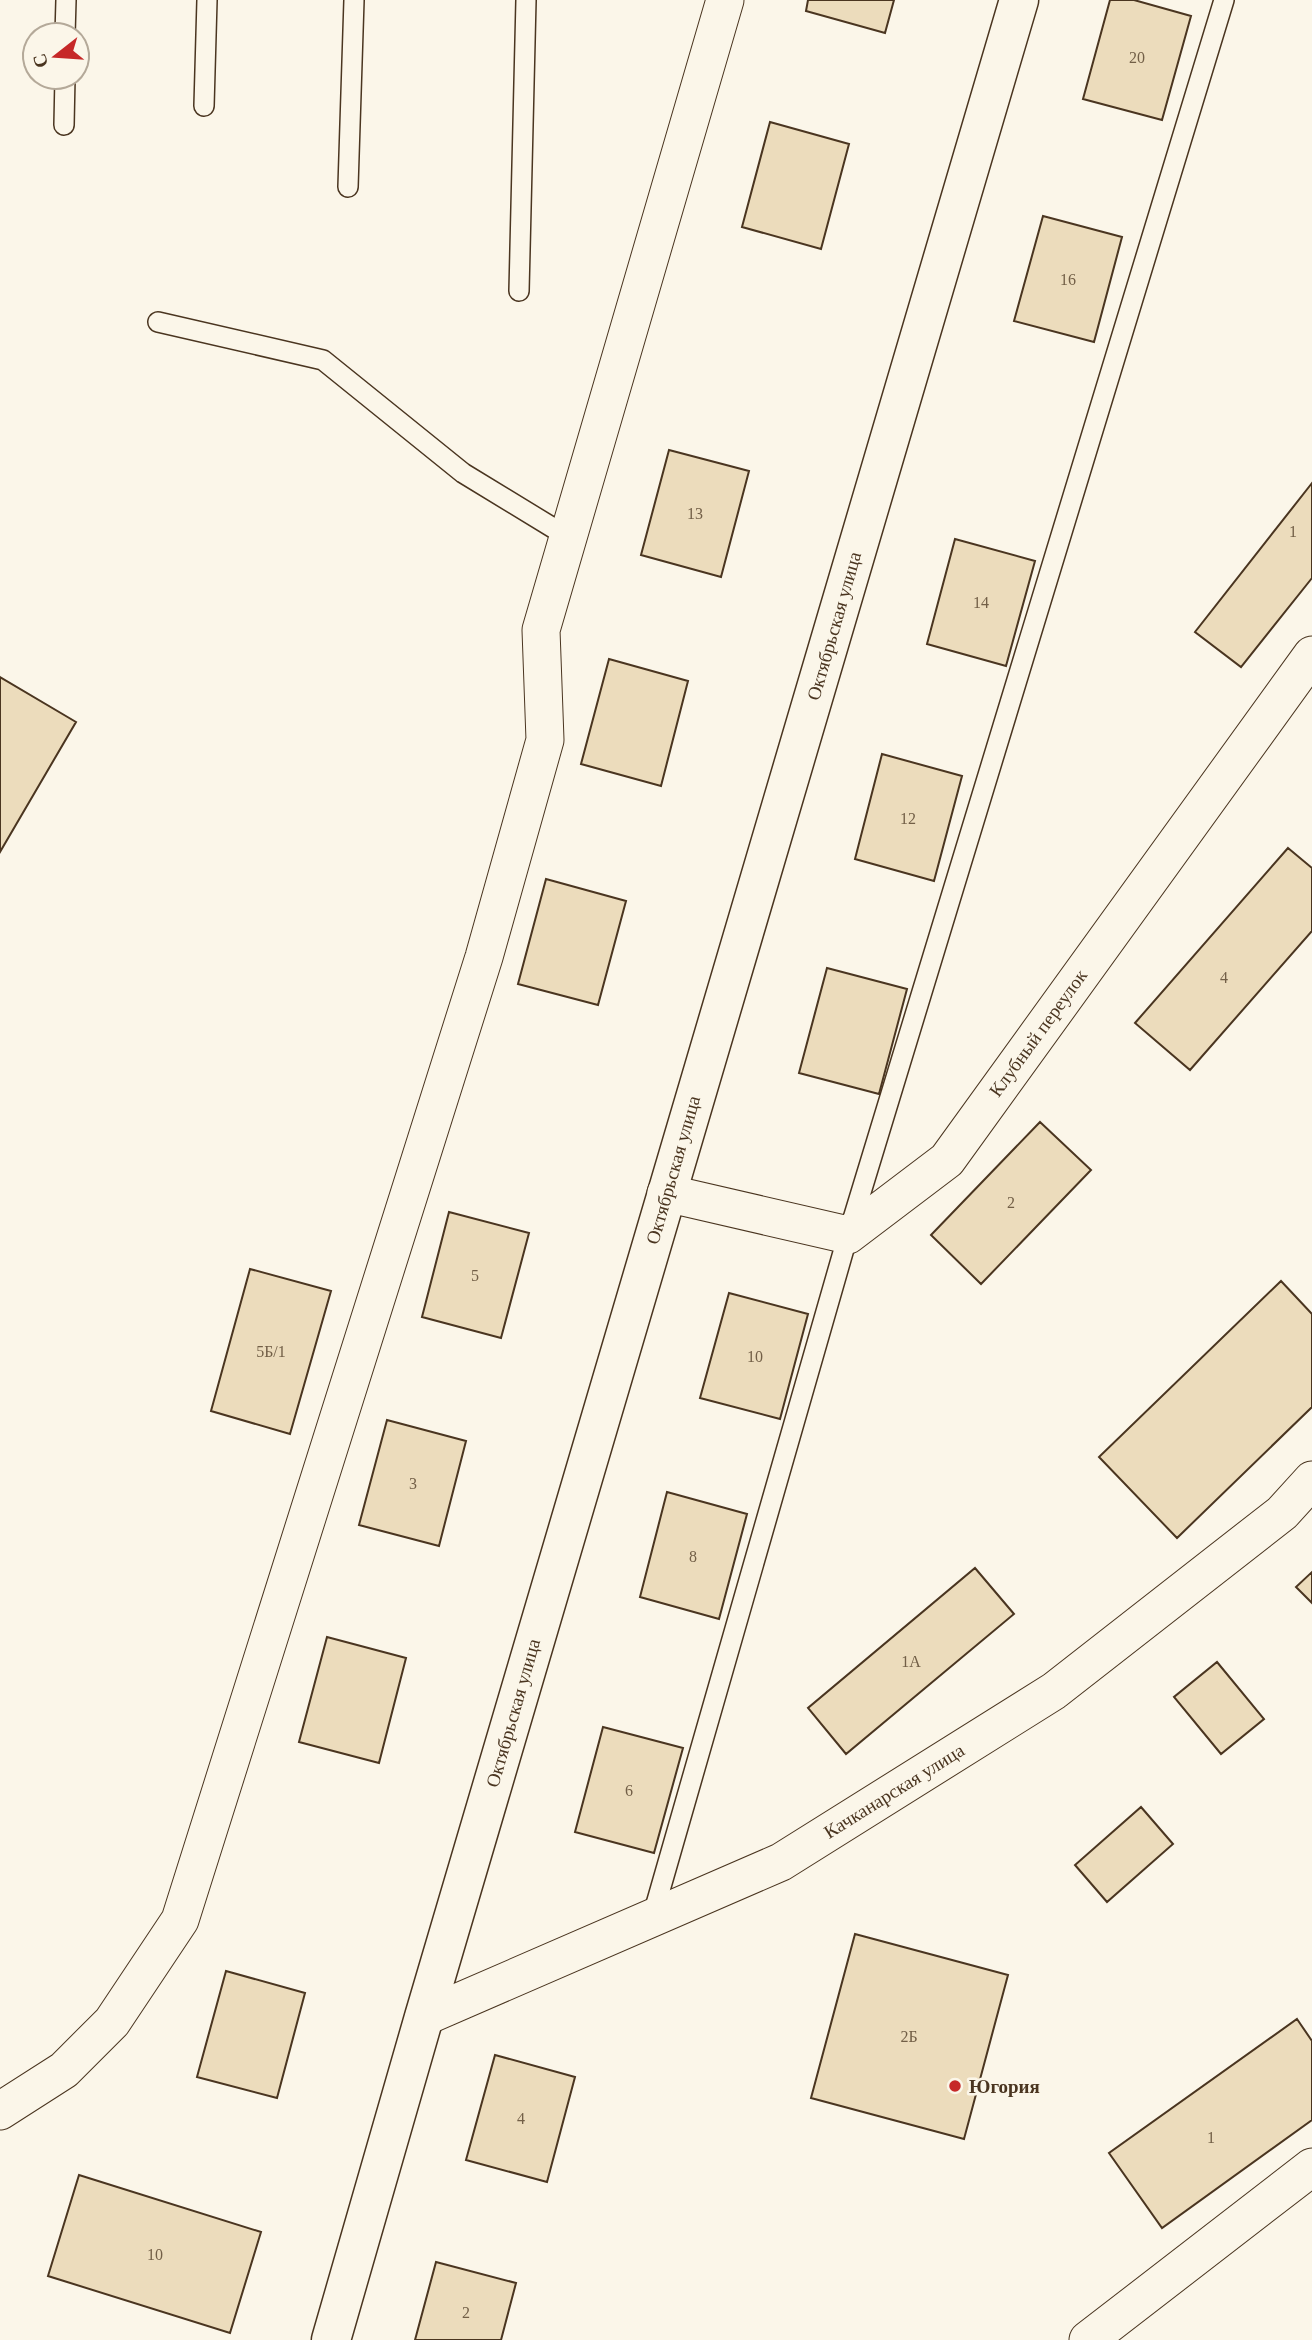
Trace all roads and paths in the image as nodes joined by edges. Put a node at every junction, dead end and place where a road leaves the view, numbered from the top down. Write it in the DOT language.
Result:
graph roads {
  1 [pos="66,0"];
  2 [pos="207,0"];
  3 [pos="354,0"];
  4 [pos="526,0"];
  5 [pos="725,0"];
  6 [pos="1018,0"];
  7 [pos="1224,0"];
  8 [pos="65,21"];
  9 [pos="65,91"];
  10 [pos="204,106"];
  11 [pos="64,125"];
  12 [pos="348,187"];
  13 [pos="519,291"];
  14 [pos="158,322"];
  15 [pos="568,537"];
  16 [pos="1312,655"];
  17 [pos="666,1193"];
  18 [pos="848,1235"];
  19 [pos="1312,1480"];
  20 [pos="652,1918"];
  21 [pos="424,2017"];
  22 [pos="0,2111"];
  23 [pos="1312,2167"];
  24 [pos="331,2340"];
  25 [pos="1088,2340"];
  1 -- 8 [label="lane"];
  2 -- 10 [label="lane"];
  3 -- 12 [label="lane"];
  4 -- 13 [label="lane"];
  5 -- 15 [label="street"];
  6 -- 17 [label="street, Октябрьская улица"];
  7 -- 18 [label="lane"];
  9 -- 11 [label="lane"];
  14 -- 15 [label="lane"];
  15 -- 22 [label="street"];
  16 -- 18 [label="street, Клубный переулок"];
  17 -- 18 [label="street"];
  17 -- 21 [label="street, Октябрьская улица"];
  18 -- 20 [label="lane"];
  19 -- 20 [label="street, Качканарская улица"];
  20 -- 21 [label="street, Качканарская улица"];
  21 -- 24 [label="street, Октябрьская улица"];
  23 -- 25 [label="street"];
}
